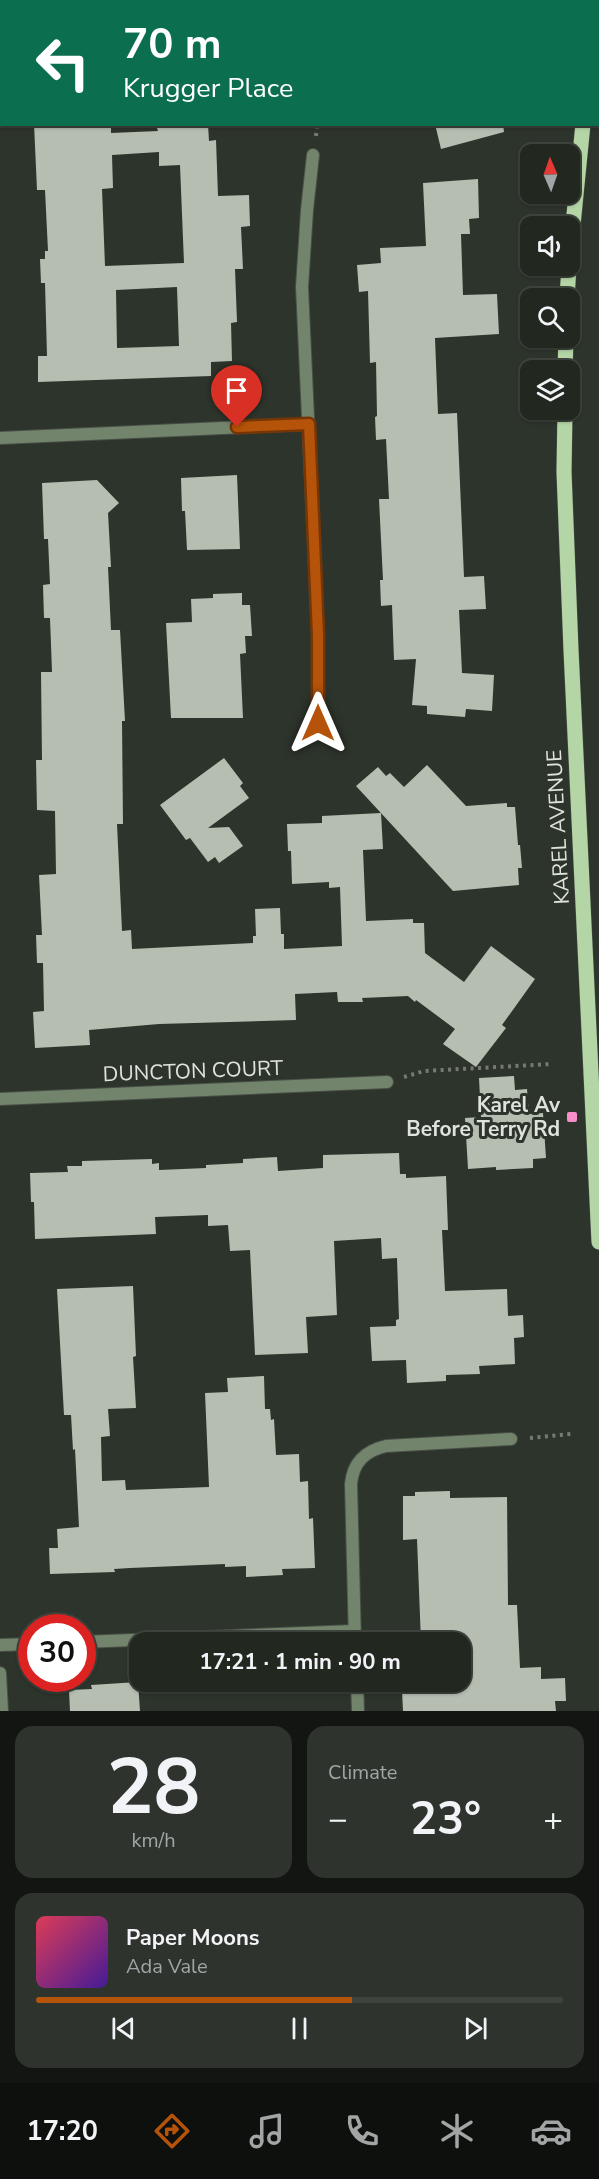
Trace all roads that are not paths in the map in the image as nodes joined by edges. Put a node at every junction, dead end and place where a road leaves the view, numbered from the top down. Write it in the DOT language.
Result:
graph roads {
  1 [pos="583,126"];
  2 [pos="313,155"];
  3 [pos="574,216"];
  4 [pos="565,420"];
  5 [pos="309,424"];
  6 [pos="0,438"];
  7 [pos="318,723"];
  8 [pos="594,1028"];
  9 [pos="387,1082"];
  10 [pos="0,1099"];
  11 [pos="599,1242"];
  12 [pos="511,1439"];
  13 [pos="355,1632"];
  14 [pos="129,1641"];
  15 [pos="96,1642"];
  16 [pos="18,1644"];
  17 [pos="0,1645"];
  18 [pos="0,1673"];
  19 [pos="357,1692"];
  20 [pos="2,1711"];
  21 [pos="358,1711"];
  1 -- 3 [label="main road"];
  2 -- 5 [label="street"];
  4 -- 8 [label="main road, KAREL AVENUE"];
  5 -- 6 [label="street"];
  5 -- 7 [label="street"];
  8 -- 11 [label="main road, KAREL AVENUE"];
  9 -- 10 [label="street, DUNCTON COURT"];
  12 -- 13 [label="street"];
  14 -- 15 [label="street"];
  16 -- 17 [label="street"];
  18 -- 20 [label="street"];
  19 -- 21 [label="street"];
}
